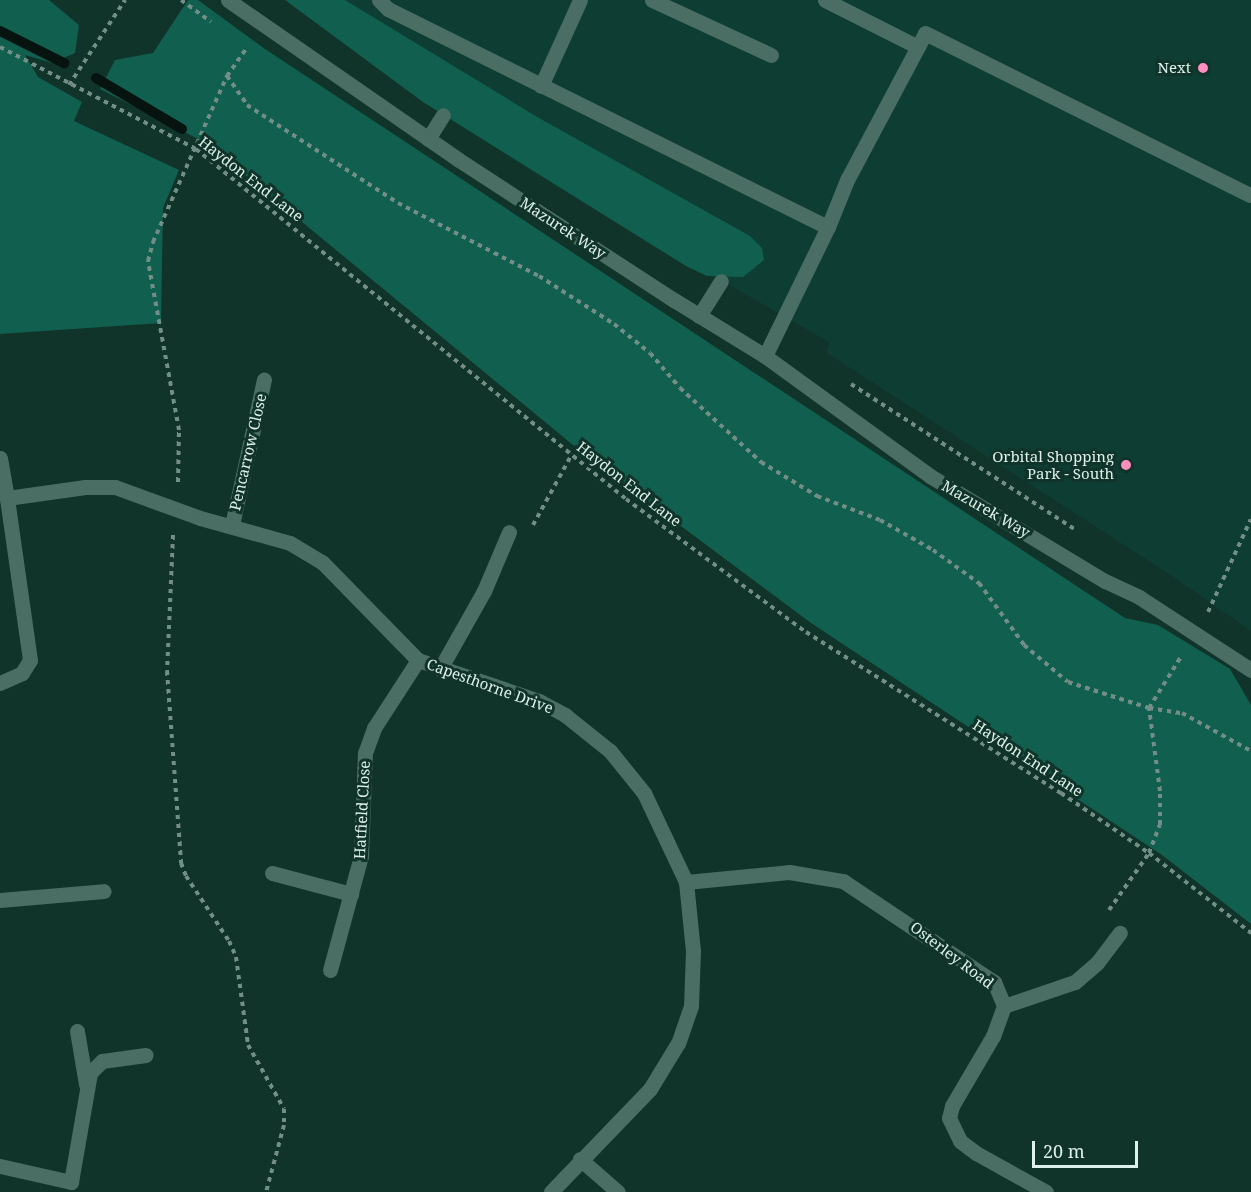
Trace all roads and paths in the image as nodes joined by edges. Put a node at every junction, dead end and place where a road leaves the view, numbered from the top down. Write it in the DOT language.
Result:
graph roads {
  1 [pos="125,0"];
  2 [pos="228,0"];
  3 [pos="379,0"];
  4 [pos="580,0"];
  5 [pos="652,0"];
  6 [pos="825,0"];
  7 [pos="0,47"];
  8 [pos="247,47"];
  9 [pos="918,47"];
  10 [pos="771,55"];
  11 [pos="227,76"];
  12 [pos="69,84"];
  13 [pos="541,86"];
  14 [pos="443,115"];
  15 [pos="428,139"];
  16 [pos="196,149"];
  17 [pos="1250,195"];
  18 [pos="828,227"];
  19 [pos="721,281"];
  20 [pos="699,316"];
  21 [pos="765,356"];
  22 [pos="264,379"];
  23 [pos="0,458"];
  24 [pos="7,498"];
  25 [pos="174,509"];
  26 [pos="1251,519"];
  27 [pos="231,525"];
  28 [pos="508,532"];
  29 [pos="1197,633"];
  30 [pos="418,660"];
  31 [pos="440,669"];
  32 [pos="1251,670"];
  33 [pos="0,683"];
  34 [pos="1149,708"];
  35 [pos="1251,751"];
  36 [pos="1149,853"];
  37 [pos="272,873"];
  38 [pos="686,882"];
  39 [pos="104,891"];
  40 [pos="351,894"];
  41 [pos="0,900"];
  42 [pos="1102,920"];
  43 [pos="1120,933"];
  44 [pos="1251,933"];
  45 [pos="330,970"];
  46 [pos="1004,1006"];
  47 [pos="76,1030"];
  48 [pos="146,1055"];
  49 [pos="86,1086"];
  50 [pos="580,1159"];
  51 [pos="0,1166"];
  52 [pos="266,1192"];
  53 [pos="551,1192"];
  54 [pos="618,1192"];
  55 [pos="1046,1192"];
  1 -- 12 [label="path"];
  2 -- 15 [label="street, Mazurek Way"];
  3 -- 13 [label="street"];
  4 -- 13 [label="street"];
  5 -- 10 [label="street"];
  6 -- 9 [label="street"];
  7 -- 12 [label="path, Haydon End Lane"];
  8 -- 11 [label="path"];
  9 -- 17 [label="street"];
  9 -- 18 [label="street"];
  11 -- 16 [label="path"];
  11 -- 34 [label="path"];
  12 -- 16 [label="path, Haydon End Lane"];
  13 -- 18 [label="street"];
  14 -- 15 [label="street"];
  15 -- 20 [label="street, Mazurek Way"];
  16 -- 25 [label="path"];
  16 -- 36 [label="path, Haydon End Lane"];
  18 -- 21 [label="street"];
  19 -- 20 [label="street"];
  20 -- 21 [label="street, Mazurek Way"];
  21 -- 29 [label="street, Mazurek Way"];
  22 -- 27 [label="street, Pencarrow Close"];
  23 -- 24 [label="street"];
  24 -- 25 [label="street, Capesthorne Drive"];
  24 -- 33 [label="street"];
  25 -- 27 [label="street, Capesthorne Drive"];
  25 -- 52 [label="path"];
  26 -- 29 [label="path"];
  27 -- 30 [label="street, Capesthorne Drive"];
  28 -- 31 [label="street"];
  29 -- 32 [label="street, Mazurek Way"];
  29 -- 34 [label="path"];
  30 -- 31 [label="street, Capesthorne Drive"];
  30 -- 40 [label="street, Hatfield Close"];
  31 -- 38 [label="street, Capesthorne Drive"];
  34 -- 35 [label="path"];
  34 -- 36 [label="path"];
  36 -- 42 [label="path"];
  36 -- 44 [label="path, Haydon End Lane"];
  37 -- 40 [label="street"];
  38 -- 46 [label="street, Osterley Road"];
  38 -- 50 [label="street, Capesthorne Drive"];
  39 -- 41 [label="street"];
  40 -- 45 [label="street, Hatfield Close"];
  43 -- 46 [label="street"];
  46 -- 55 [label="street"];
  47 -- 49 [label="street"];
  48 -- 49 [label="street"];
  49 -- 51 [label="street"];
  50 -- 53 [label="street, Capesthorne Drive"];
  50 -- 54 [label="street"];
}
